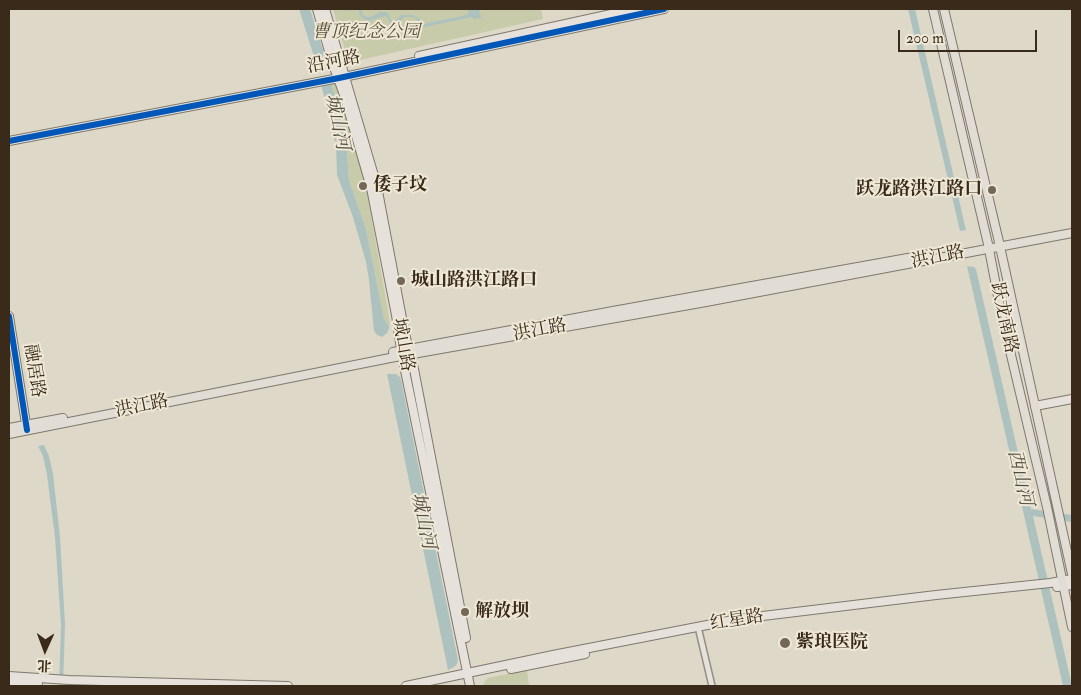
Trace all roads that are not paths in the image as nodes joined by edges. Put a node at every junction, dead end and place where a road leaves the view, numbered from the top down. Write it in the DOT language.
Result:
graph roads {
  1 [pos="317,9"];
  2 [pos="325,9"];
  3 [pos="634,9"];
  4 [pos="664,9"];
  5 [pos="933,9"];
  6 [pos="944,9"];
  7 [pos="341,75"];
  8 [pos="9,136"];
  9 [pos="9,141"];
  10 [pos="1072,229"];
  11 [pos="1072,233"];
  12 [pos="1000,244"];
  13 [pos="988,246"];
  14 [pos="9,316"];
  15 [pos="406,353"];
  16 [pos="1072,399"];
  17 [pos="1035,406"];
  18 [pos="26,427"];
  19 [pos="9,428"];
  20 [pos="9,434"];
  21 [pos="1072,574"];
  22 [pos="1072,579"];
  23 [pos="1063,584"];
  24 [pos="1072,585"];
  25 [pos="1038,586"];
  26 [pos="1072,627"];
  27 [pos="699,631"];
  28 [pos="9,676"];
  29 [pos="471,677"];
  30 [pos="9,681"];
  31 [pos="57,682"];
  32 [pos="69,682"];
  33 [pos="142,686"];
  34 [pos="288,686"];
  35 [pos="406,686"];
  36 [pos="428,686"];
  37 [pos="475,686"];
  38 [pos="712,686"];
  1 -- 7 [label="main road, 城山路"];
  2 -- 7 [label="main road, 城山路"];
  3 -- 7 [label="main road, 沿河路"];
  4 -- 7 [label="main road, 沿河路"];
  5 -- 13 [label="main road, 跃龙南路"];
  6 -- 12 [label="main road, 跃龙南路"];
  7 -- 8 [label="main road, 沿河路"];
  7 -- 9 [label="main road, 沿河路"];
  7 -- 15 [label="main road, 城山路"];
  10 -- 12 [label="main road, 洪江路"];
  11 -- 12 [label="main road, 洪江路"];
  12 -- 13 [label="main road, 洪江路"];
  12 -- 17 [label="main road, 跃龙南路"];
  13 -- 15 [label="main road, 洪江路"];
  13 -- 23 [label="main road, 跃龙南路"];
  14 -- 18 [label="main road, 融居路"];
  15 -- 18 [label="main road, 洪江路"];
  15 -- 29 [label="main road, 城山路"];
  16 -- 17 [label="main road"];
  17 -- 21 [label="main road, 跃龙南路"];
  18 -- 19 [label="main road, 洪江路"];
  18 -- 20 [label="main road, 洪江路"];
  22 -- 23 [label="main road, 红星路"];
  23 -- 24 [label="main road, 红星路"];
  23 -- 25 [label="main road, 红星路"];
  23 -- 26 [label="main road, 跃龙南路"];
  25 -- 27 [label="main road, 红星路"];
  25 -- 29 [label="main road, 红星路"];
  27 -- 29 [label="main road, 红星路"];
  27 -- 38 [label="street"];
  28 -- 31 [label="main road"];
  29 -- 35 [label="main road, 红星路"];
  29 -- 36 [label="main road, 红星路"];
  29 -- 37 [label="main road, 城山路"];
  30 -- 31 [label="main road"];
  31 -- 32 [label="main road"];
  32 -- 33 [label="main road"];
  32 -- 34 [label="main road"];
}
